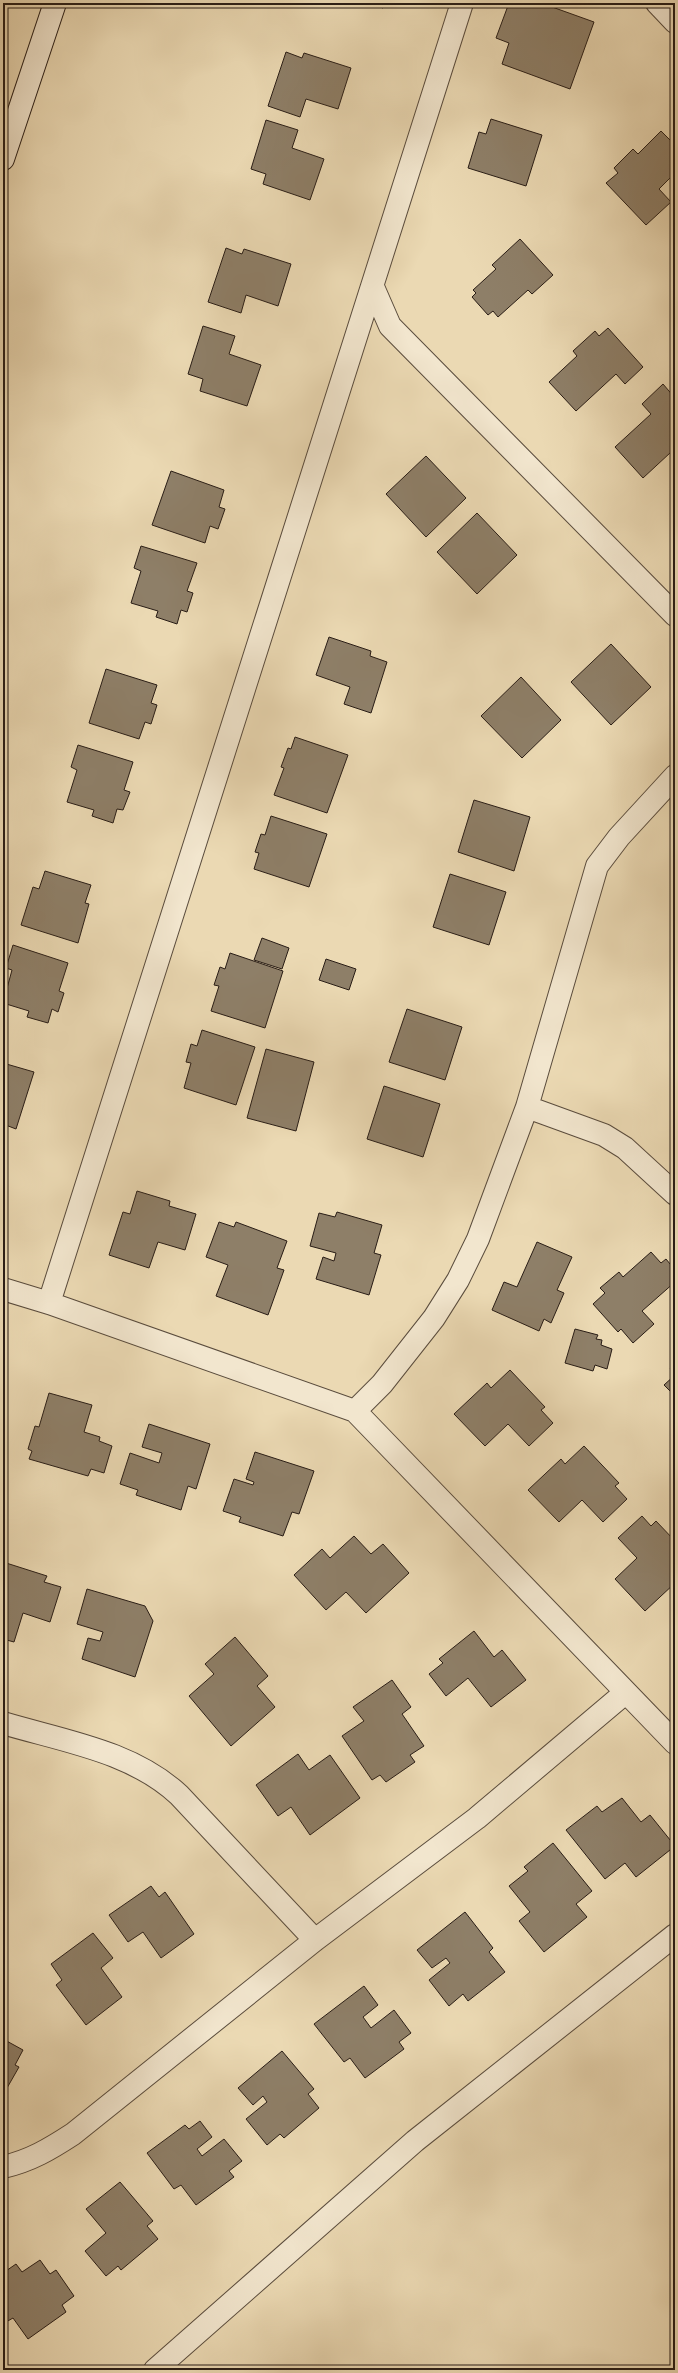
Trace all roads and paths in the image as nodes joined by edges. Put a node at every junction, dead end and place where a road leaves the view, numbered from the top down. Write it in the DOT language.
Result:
graph roads {
  1 [pos="55,3"];
  2 [pos="462,3"];
  3 [pos="656,3"];
  4 [pos="675,22"];
  5 [pos="3,159"];
  6 [pos="373,286"];
  7 [pos="675,615"];
  8 [pos="675,776"];
  9 [pos="527,1107"];
  10 [pos="675,1194"];
  11 [pos="3,1289"];
  12 [pos="49,1303"];
  13 [pos="355,1411"];
  14 [pos="625,1693"];
  15 [pos="3,1723"];
  16 [pos="675,1743"];
  17 [pos="675,1935"];
  18 [pos="315,1940"];
  19 [pos="3,2167"];
  20 [pos="155,2370"];
  1 -- 5 [label="street"];
  2 -- 6 [label="street"];
  3 -- 4 [label="street"];
  6 -- 7 [label="street"];
  6 -- 12 [label="street"];
  8 -- 9 [label="street"];
  9 -- 10 [label="street"];
  9 -- 13 [label="street"];
  11 -- 12 [label="street"];
  12 -- 13 [label="street"];
  13 -- 14 [label="street"];
  14 -- 16 [label="street"];
  14 -- 18 [label="street"];
  15 -- 18 [label="street"];
  17 -- 20 [label="street"];
  18 -- 19 [label="street"];
}
